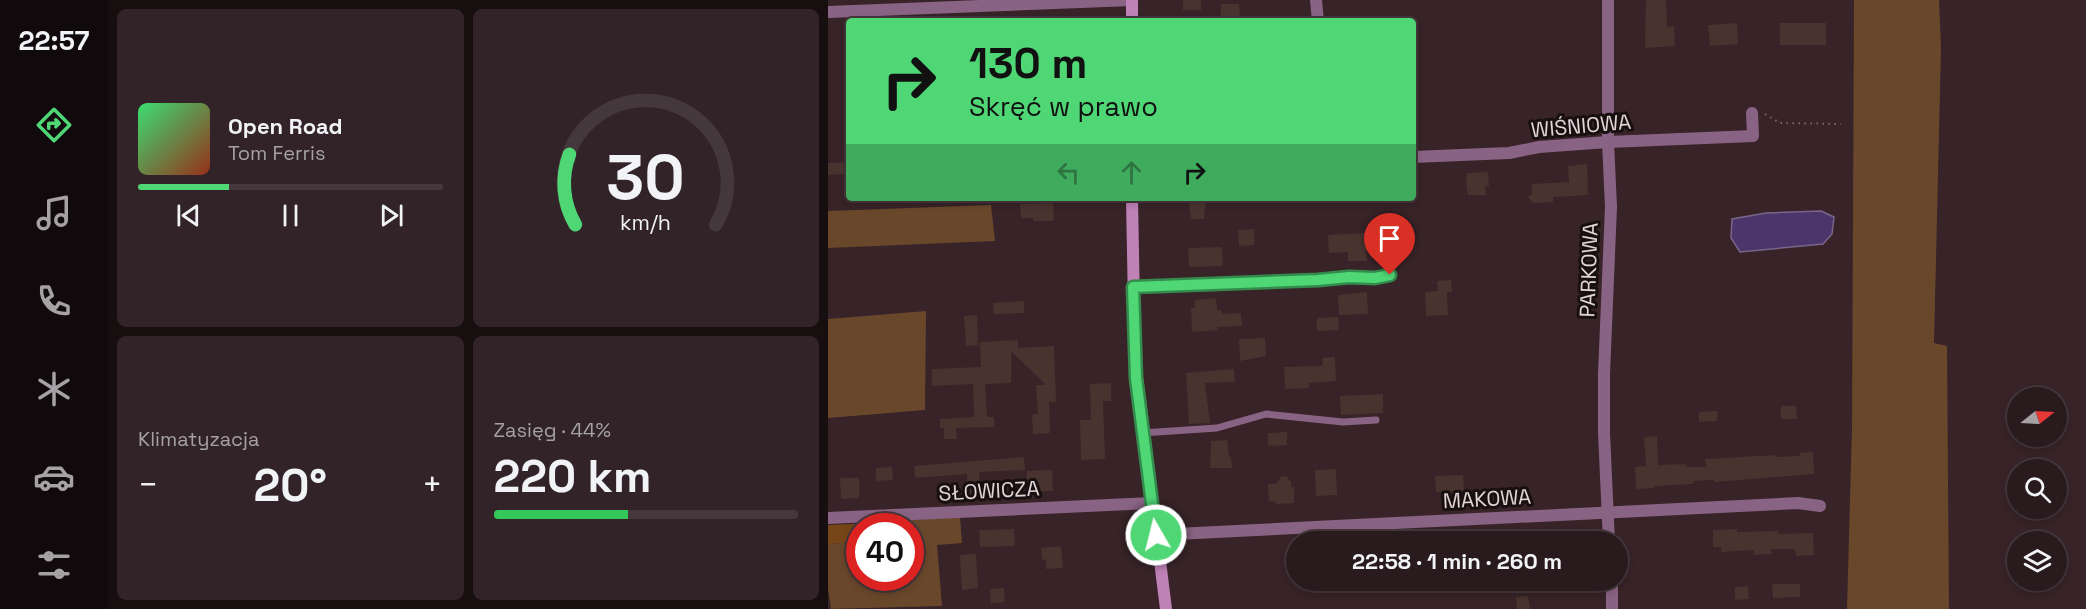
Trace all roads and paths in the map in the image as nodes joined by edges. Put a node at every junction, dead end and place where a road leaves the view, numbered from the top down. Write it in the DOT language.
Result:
graph roads {
  1 [pos="1132,0"];
  2 [pos="1316,0"];
  3 [pos="1608,0"];
  4 [pos="828,12"];
  5 [pos="1132,18"];
  6 [pos="1318,18"];
  7 [pos="1757,112"];
  8 [pos="1841,124"];
  9 [pos="1608,142"];
  10 [pos="1416,158"];
  11 [pos="1132,201"];
  12 [pos="1390,275"];
  13 [pos="1133,287"];
  14 [pos="1376,420"];
  15 [pos="1142,433"];
  16 [pos="1152,503"];
  17 [pos="1820,506"];
  18 [pos="1608,512"];
  19 [pos="828,518"];
  20 [pos="1609,531"];
  21 [pos="1156,535"];
  22 [pos="1612,591"];
  23 [pos="1166,609"];
  24 [pos="1612,609"];
  1 -- 4 [label="street"];
  1 -- 5 [label="street"];
  2 -- 6 [label="street"];
  3 -- 9 [label="street, PARKOWA"];
  7 -- 8 [label="path"];
  7 -- 9 [label="street, WIŚNIOWA"];
  9 -- 10 [label="street, WIŚNIOWA"];
  9 -- 18 [label="street, PARKOWA"];
  11 -- 13 [label="street"];
  12 -- 13 [label="lane"];
  13 -- 15 [label="street"];
  14 -- 15 [label="lane"];
  15 -- 16 [label="street"];
  16 -- 19 [label="street, SŁOWICZA"];
  16 -- 21 [label="street"];
  17 -- 18 [label="street, MAKOWA"];
  18 -- 20 [label="street, PARKOWA"];
  18 -- 21 [label="street, MAKOWA"];
  21 -- 23 [label="street"];
  22 -- 24 [label="street"];
}
